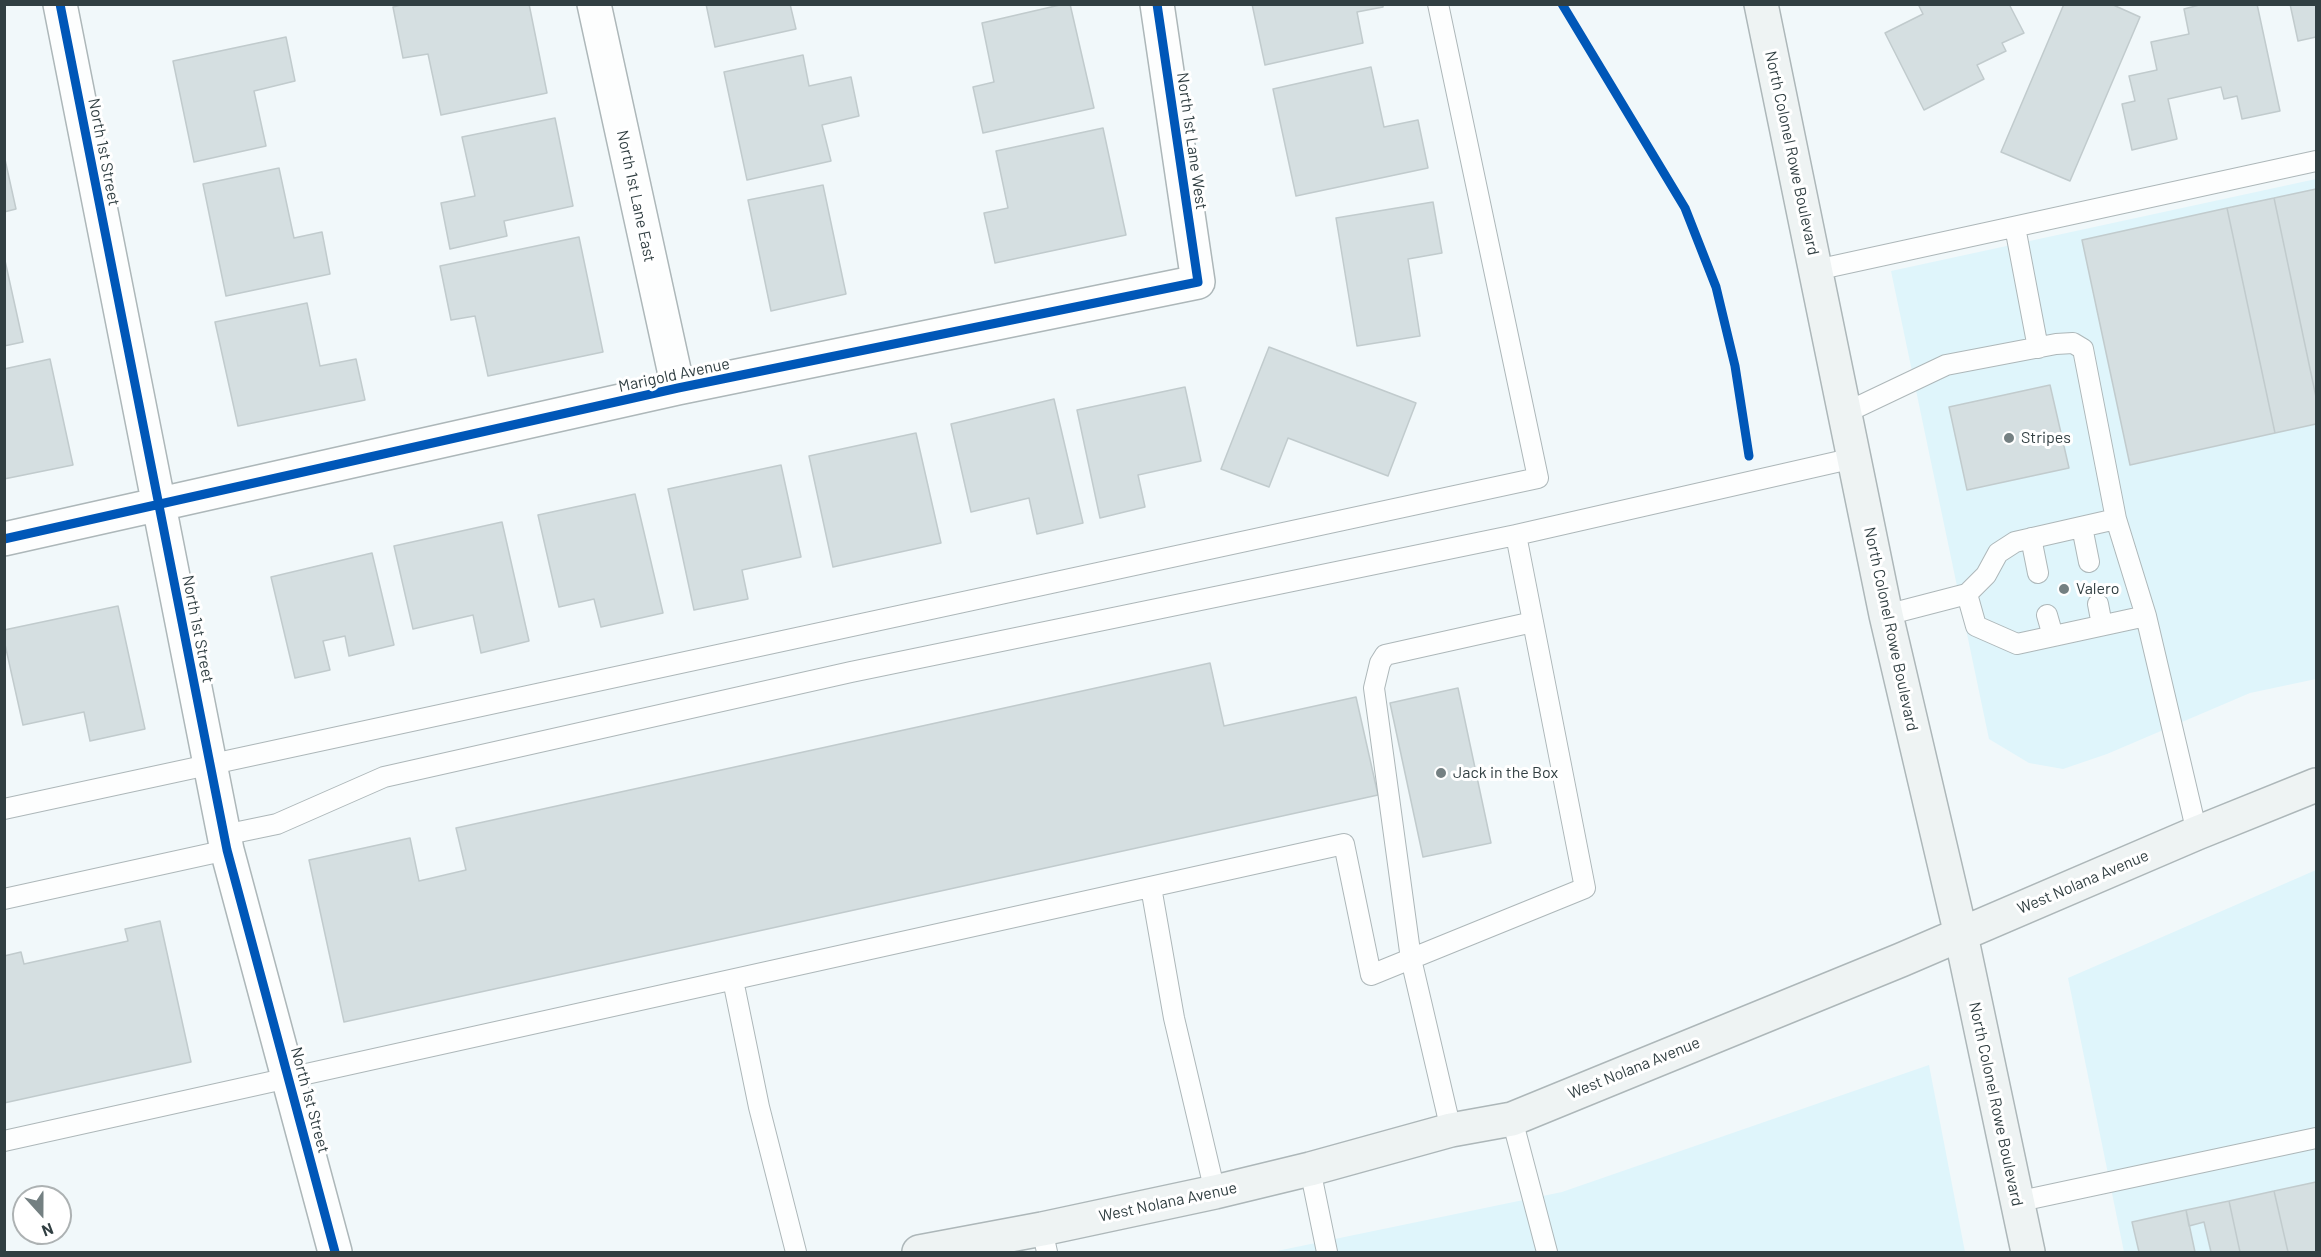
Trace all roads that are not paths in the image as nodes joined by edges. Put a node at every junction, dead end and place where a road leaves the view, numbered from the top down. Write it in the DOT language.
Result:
graph roads {
  1 [pos="594,4"];
  2 [pos="1157,4"];
  3 [pos="1438,4"];
  4 [pos="1761,4"];
  5 [pos="67,6"];
  6 [pos="2316,161"];
  7 [pos="2015,226"];
  8 [pos="1816,270"];
  9 [pos="1198,282"];
  10 [pos="2038,348"];
  11 [pos="678,388"];
  12 [pos="1845,413"];
  13 [pos="1854,458"];
  14 [pos="158,507"];
  15 [pos="2116,519"];
  16 [pos="2082,527"];
  17 [pos="1516,535"];
  18 [pos="2031,538"];
  19 [pos="4,539"];
  20 [pos="2090,562"];
  21 [pos="2038,573"];
  22 [pos="1967,594"];
  23 [pos="2098,604"];
  24 [pos="1887,615"];
  25 [pos="2047,615"];
  26 [pos="2146,616"];
  27 [pos="1533,622"];
  28 [pos="2102,625"];
  29 [pos="2053,636"];
  30 [pos="210,765"];
  31 [pos="2316,785"];
  32 [pos="4,809"];
  33 [pos="2197,833"];
  34 [pos="226,842"];
  35 [pos="1151,887"];
  36 [pos="4,899"];
  37 [pos="1961,935"];
  38 [pos="1411,959"];
  39 [pos="733,980"];
  40 [pos="289,1077"];
  41 [pos="1512,1119"];
  42 [pos="1451,1130"];
  43 [pos="2316,1138"];
  44 [pos="4,1141"];
  45 [pos="1310,1169"];
  46 [pos="1215,1192"];
  47 [pos="2016,1202"];
  48 [pos="1045,1241"];
  49 [pos="335,1252"];
  50 [pos="796,1252"];
  51 [pos="920,1252"];
  52 [pos="1328,1252"];
  53 [pos="1547,1252"];
  54 [pos="2028,1252"];
  1 -- 11 [label="street, North 1st Lane East"];
  2 -- 9 [label="street, North 1st Lane West"];
  3 -- 30 [label="lane"];
  4 -- 8 [label="main road, North Colonel Rowe Boulevard"];
  5 -- 14 [label="street, North 1st Street"];
  6 -- 7 [label="lane"];
  7 -- 8 [label="lane"];
  7 -- 10 [label="lane"];
  8 -- 12 [label="main road, North Colonel Rowe Boulevard"];
  9 -- 11 [label="street, Marigold Avenue"];
  10 -- 12 [label="lane"];
  10 -- 15 [label="lane"];
  11 -- 14 [label="street, Marigold Avenue"];
  12 -- 13 [label="main road, North Colonel Rowe Boulevard"];
  13 -- 17 [label="lane"];
  13 -- 24 [label="main road, North Colonel Rowe Boulevard"];
  14 -- 19 [label="street, Marigold Avenue"];
  14 -- 30 [label="street, North 1st Street"];
  15 -- 16 [label="lane"];
  15 -- 26 [label="lane"];
  16 -- 18 [label="lane"];
  16 -- 20 [label="lane"];
  17 -- 27 [label="lane"];
  17 -- 34 [label="lane"];
  18 -- 21 [label="lane"];
  18 -- 22 [label="lane"];
  22 -- 24 [label="lane"];
  22 -- 29 [label="lane"];
  23 -- 28 [label="lane"];
  24 -- 37 [label="main road, North Colonel Rowe Boulevard"];
  25 -- 29 [label="lane"];
  26 -- 28 [label="lane"];
  26 -- 33 [label="lane"];
  27 -- 38 [label="lane"];
  27 -- 38 [label="lane"];
  28 -- 29 [label="lane"];
  30 -- 32 [label="lane"];
  30 -- 34 [label="street, North 1st Street"];
  31 -- 33 [label="main road, West Nolana Avenue"];
  33 -- 37 [label="main road, West Nolana Avenue"];
  34 -- 36 [label="lane"];
  34 -- 40 [label="street, North 1st Street"];
  35 -- 38 [label="lane"];
  35 -- 39 [label="lane"];
  35 -- 46 [label="lane"];
  37 -- 41 [label="main road, West Nolana Avenue"];
  37 -- 47 [label="main road, North Colonel Rowe Boulevard"];
  38 -- 42 [label="lane"];
  39 -- 40 [label="lane"];
  39 -- 50 [label="lane"];
  40 -- 44 [label="lane"];
  40 -- 49 [label="street, North 1st Street"];
  41 -- 42 [label="main road, West Nolana Avenue"];
  41 -- 53 [label="lane"];
  42 -- 45 [label="main road, West Nolana Avenue"];
  43 -- 47 [label="lane"];
  45 -- 46 [label="main road, West Nolana Avenue"];
  45 -- 52 [label="lane"];
  46 -- 48 [label="main road, West Nolana Avenue"];
  47 -- 54 [label="main road, North Colonel Rowe Boulevard"];
  48 -- 51 [label="main road, West Nolana Avenue"];
}
